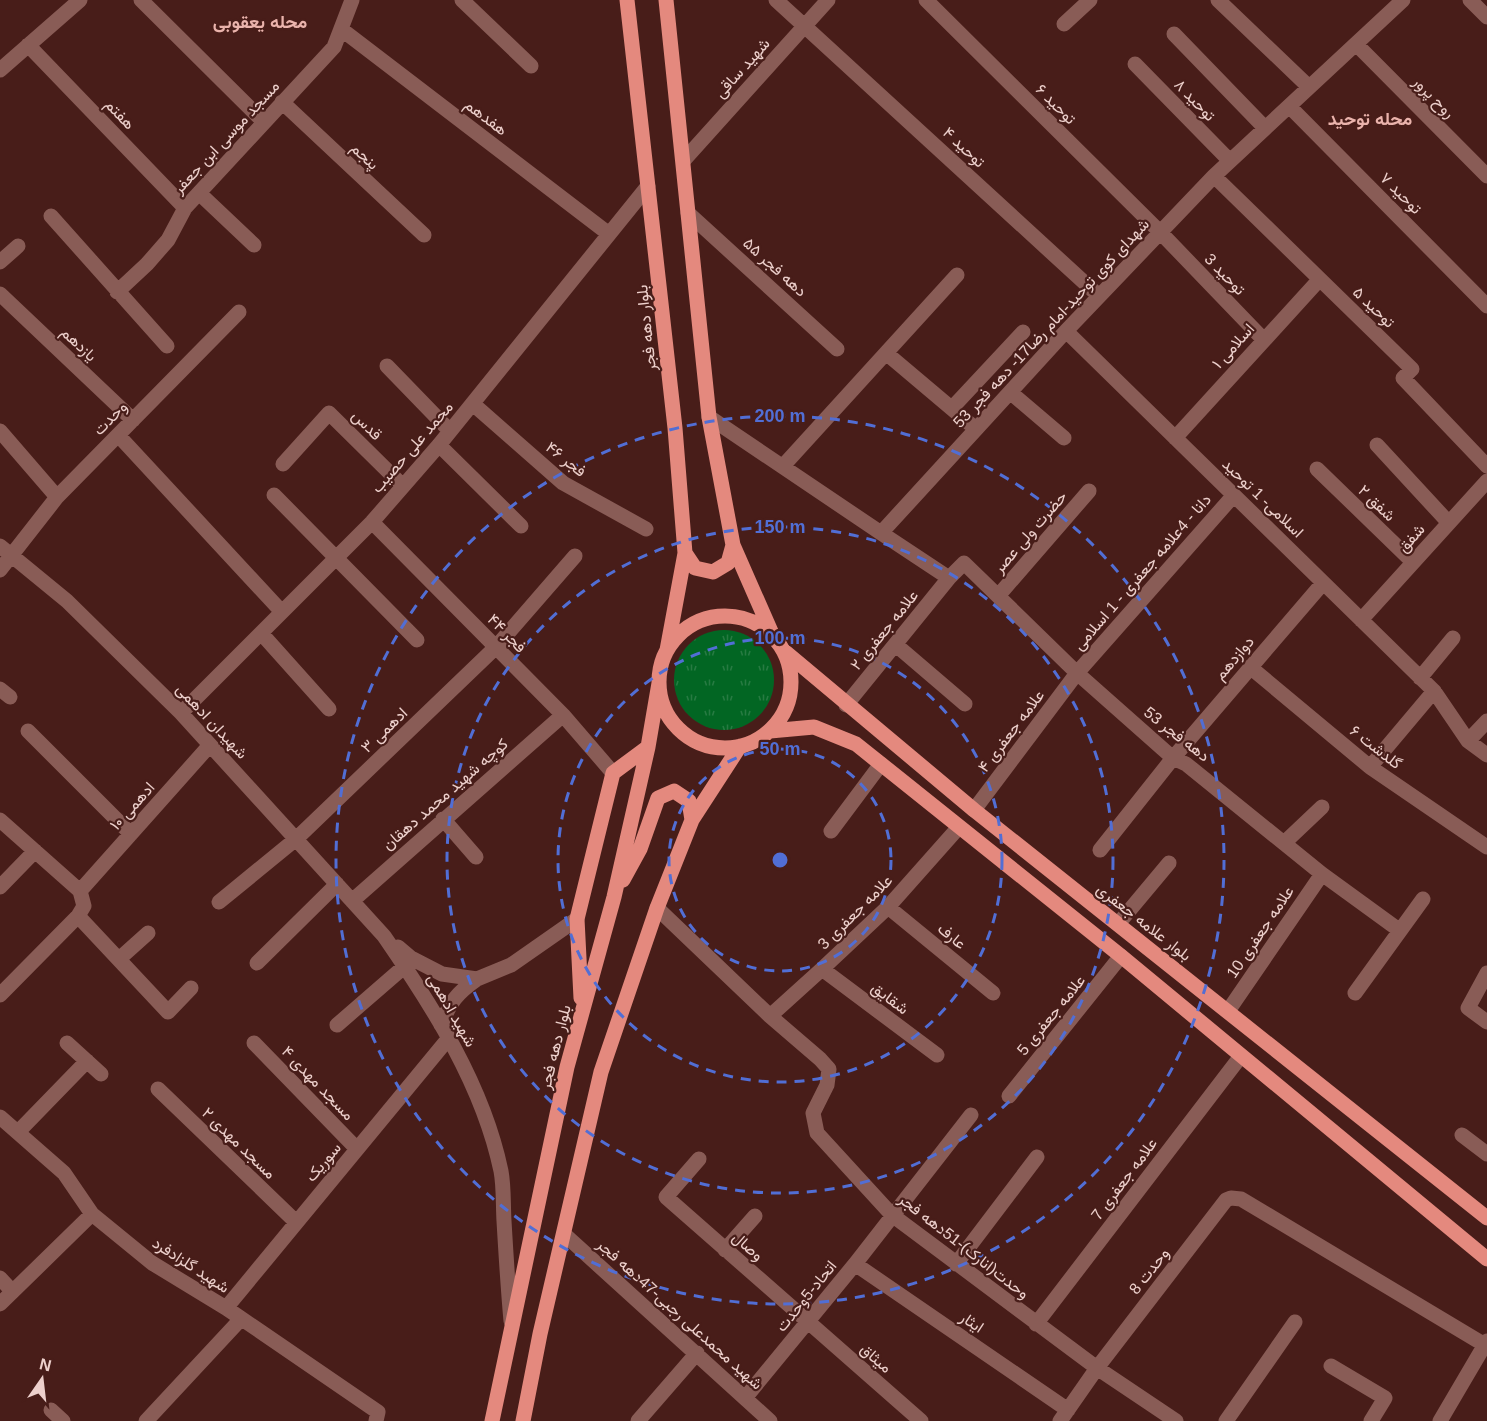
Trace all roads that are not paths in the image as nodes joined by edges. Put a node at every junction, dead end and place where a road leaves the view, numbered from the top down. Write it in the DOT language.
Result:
graph roads {
  1 [pos="80,0"];
  2 [pos="141,0"];
  3 [pos="352,0"];
  4 [pos="462,0"];
  5 [pos="627,0"];
  6 [pos="666,0"];
  7 [pos="776,0"];
  8 [pos="828,0"];
  9 [pos="926,0"];
  10 [pos="1090,0"];
  11 [pos="1218,0"];
  12 [pos="1470,0"];
  13 [pos="1395,3"];
  14 [pos="1487,17"];
  15 [pos="1064,24"];
  16 [pos="805,25"];
  17 [pos="341,29"];
  18 [pos="1174,34"];
  19 [pos="1356,44"];
  20 [pos="28,45"];
  21 [pos="1135,64"];
  22 [pos="531,66"];
  23 [pos="0,70"];
  24 [pos="1310,87"];
  25 [pos="282,102"];
  26 [pos="1289,106"];
  27 [pos="264,122"];
  28 [pos="1265,128"];
  29 [pos="684,160"];
  30 [pos="1230,162"];
  31 [pos="1214,176"];
  32 [pos="1487,176"];
  33 [pos="648,186"];
  34 [pos="199,193"];
  35 [pos="185,208"];
  36 [pos="688,213"];
  37 [pos="51,216"];
  38 [pos="1161,233"];
  39 [pos="609,234"];
  40 [pos="424,236"];
  41 [pos="254,245"];
  42 [pos="18,246"];
  43 [pos="0,262"];
  44 [pos="957,275"];
  45 [pos="1319,280"];
  46 [pos="117,292"];
  47 [pos="0,294"];
  48 [pos="1099,296"];
  49 [pos="1487,306"];
  50 [pos="240,312"];
  51 [pos="1066,331"];
  52 [pos="1023,332"];
  53 [pos="1263,339"];
  54 [pos="167,346"];
  55 [pos="837,349"];
  56 [pos="886,353"];
  57 [pos="387,366"];
  58 [pos="1010,392"];
  59 [pos="473,404"];
  60 [pos="952,408"];
  61 [pos="709,417"];
  62 [pos="133,420"];
  63 [pos="976,429"];
  64 [pos="0,431"];
  65 [pos="450,432"];
  66 [pos="118,435"];
  67 [pos="1064,438"];
  68 [pos="1175,438"];
  69 [pos="1377,445"];
  70 [pos="439,446"];
  71 [pos="283,464"];
  72 [pos="783,466"];
  73 [pos="1487,466"];
  74 [pos="1317,469"];
  75 [pos="1487,481"];
  76 [pos="403,486"];
  77 [pos="1089,491"];
  78 [pos="274,495"];
  79 [pos="1234,495"];
  80 [pos="57,497"];
  81 [pos="372,522"];
  82 [pos="1449,523"];
  83 [pos="521,526"];
  84 [pos="646,529"];
  85 [pos="881,533"];
  86 [pos="733,545"];
  87 [pos="6,551"];
  88 [pos="685,553"];
  89 [pos="575,556"];
  90 [pos="335,558"];
  91 [pos="1413,562"];
  92 [pos="0,570"];
  93 [pos="949,578"];
  94 [pos="1323,583"];
  95 [pos="998,596"];
  96 [pos="282,612"];
  97 [pos="1361,620"];
  98 [pos="261,633"];
  99 [pos="772,636"];
  100 [pos="1453,638"];
  101 [pos="417,640"];
  102 [pos="896,645"];
  103 [pos="496,647"];
  104 [pos="667,650"];
  105 [pos="783,650"];
  106 [pos="1250,667"];
  107 [pos="1077,673"];
  108 [pos="1420,678"];
  109 [pos="659,683"];
  110 [pos="1434,692"];
  111 [pos="965,704"];
  112 [pos="846,705"];
  113 [pos="329,709"];
  114 [pos="182,713"];
  115 [pos="563,715"];
  116 [pos="1487,721"];
  117 [pos="28,731"];
  118 [pos="770,731"];
  119 [pos="1468,741"];
  120 [pos="210,745"];
  121 [pos="648,747"];
  122 [pos="740,747"];
  123 [pos="1487,755"];
  124 [pos="1173,758"];
  125 [pos="881,764"];
  126 [pos="1370,767"];
  127 [pos="613,773"];
  128 [pos="1322,807"];
  129 [pos="974,810"];
  130 [pos="443,819"];
  131 [pos="0,820"];
  132 [pos="692,820"];
  133 [pos="959,827"];
  134 [pos="831,831"];
  135 [pos="131,834"];
  136 [pos="296,839"];
  137 [pos="1284,843"];
  138 [pos="1487,847"];
  139 [pos="1100,850"];
  140 [pos="35,851"];
  141 [pos="476,856"];
  142 [pos="1169,863"];
  143 [pos="1322,874"];
  144 [pos="336,884"];
  145 [pos="0,887"];
  146 [pos="80,891"];
  147 [pos="614,897"];
  148 [pos="1423,898"];
  149 [pos="352,901"];
  150 [pos="219,902"];
  151 [pos="888,907"];
  152 [pos="657,908"];
  153 [pos="78,916"];
  154 [pos="577,919"];
  155 [pos="1118,924"];
  156 [pos="1399,930"];
  157 [pos="148,933"];
  158 [pos="384,936"];
  159 [pos="1103,943"];
  160 [pos="1121,956"];
  161 [pos="119,959"];
  162 [pos="257,963"];
  163 [pos="405,966"];
  164 [pos="822,969"];
  165 [pos="1487,972"];
  166 [pos="477,979"];
  167 [pos="192,988"];
  168 [pos="993,993"];
  169 [pos="1354,993"];
  170 [pos="0,995"];
  171 [pos="1228,1011"];
  172 [pos="582,1014"];
  173 [pos="770,1016"];
  174 [pos="1487,1022"];
  175 [pos="337,1025"];
  176 [pos="445,1032"];
  177 [pos="67,1043"];
  178 [pos="254,1043"];
  179 [pos="937,1055"];
  180 [pos="1241,1056"];
  181 [pos="87,1061"];
  182 [pos="101,1074"];
  183 [pos="158,1089"];
  184 [pos="1009,1096"];
  185 [pos="971,1115"];
  186 [pos="0,1117"];
  187 [pos="18,1132"];
  188 [pos="1462,1135"];
  189 [pos="357,1149"];
  190 [pos="1487,1154"];
  191 [pos="1037,1157"];
  192 [pos="699,1159"];
  193 [pos="92,1214"];
  194 [pos="892,1215"];
  195 [pos="755,1216"];
  196 [pos="1487,1218"];
  197 [pos="296,1222"];
  198 [pos="564,1234"];
  199 [pos="725,1250"];
  200 [pos="1487,1259"];
  201 [pos="855,1264"];
  202 [pos="956,1264"];
  203 [pos="0,1278"];
  204 [pos="12,1291"];
  205 [pos="0,1304"];
  206 [pos="226,1308"];
  207 [pos="241,1319"];
  208 [pos="808,1322"];
  209 [pos="1295,1322"];
  210 [pos="1036,1324"];
  211 [pos="511,1326"];
  212 [pos="1486,1343"];
  213 [pos="697,1353"];
  214 [pos="1331,1365"];
  215 [pos="1097,1368"];
  216 [pos="745,1398"];
  217 [pos="51,1410"];
  218 [pos="1064,1415"];
  219 [pos="63,1421"];
  220 [pos="146,1421"];
  221 [pos="376,1421"];
  222 [pos="492,1421"];
  223 [pos="523,1421"];
  224 [pos="638,1421"];
  225 [pos="770,1421"];
  226 [pos="921,1421"];
  227 [pos="1176,1421"];
  228 [pos="1226,1421"];
  229 [pos="1371,1421"];
  230 [pos="1440,1421"];
  1 -- 20 [label="street"];
  2 -- 27 [label="street"];
  3 -- 17 [label="street, مسجد موسی ابن جعفر"];
  4 -- 22 [label="street"];
  5 -- 33 [label="main road, بلوار دهه فجر"];
  6 -- 29 [label="main road"];
  7 -- 16 [label="street, توحید ۴"];
  8 -- 16 [label="street, شهید ساقی"];
  9 -- 38 [label="street, توحید ۶"];
  10 -- 15 [label="street"];
  11 -- 24 [label="street"];
  12 -- 14 [label="street"];
  13 -- 19 [label="street, شهدای کوی توحید-امام رضا17- دهه فجر 53"];
  16 -- 29 [label="street, شهید ساقی"];
  16 -- 48 [label="street, توحید ۴"];
  17 -- 25 [label="street, مسجد موسی ابن جعفر"];
  17 -- 39 [label="street, هفدهم"];
  18 -- 28 [label="street"];
  19 -- 24 [label="street, شهدای کوی توحید-امام رضا17- دهه فجر 53"];
  19 -- 32 [label="street, روح پرور"];
  20 -- 23 [label="street"];
  20 -- 35 [label="street, هفتم"];
  21 -- 30 [label="street, توحید ۸"];
  24 -- 26 [label="street, شهدای کوی توحید-امام رضا17- دهه فجر 53"];
  25 -- 27 [label="street, مسجد موسی ابن جعفر"];
  25 -- 40 [label="street, پنجم"];
  26 -- 28 [label="street, شهدای کوی توحید-امام رضا17- دهه فجر 53"];
  26 -- 49 [label="street, توحید ۷"];
  27 -- 34 [label="street, مسجد موسی ابن جعفر"];
  28 -- 30 [label="street, شهدای کوی توحید-امام رضا17- دهه فجر 53"];
  29 -- 36 [label="main road"];
  30 -- 31 [label="street, شهدای کوی توحید-امام رضا17- دهه فجر 53"];
  31 -- 38 [label="street, شهدای کوی توحید-امام رضا17- دهه فجر 53"];
  31 -- 45 [label="street, توحید ۵"];
  33 -- 39 [label="street, محمد علی حصیب"];
  33 -- 88 [label="main road, بلوار دهه فجر"];
  34 -- 35 [label="street, مسجد موسی ابن جعفر"];
  34 -- 41 [label="street"];
  35 -- 46 [label="street, مسجد موسی ابن جعفر"];
  36 -- 55 [label="street, دهه فجر ۵۵"];
  36 -- 61 [label="main road"];
  37 -- 46 [label="street"];
  38 -- 48 [label="street, شهدای کوی توحید-امام رضا17- دهه فجر 53"];
  38 -- 53 [label="street, توحید 3"];
  39 -- 59 [label="street, محمد علی حصیب"];
  42 -- 43 [label="street"];
  44 -- 56 [label="street"];
  45 -- 53 [label="street, اسلامی ۱"];
  45 -- 73 [label="street, توحید ۵"];
  46 -- 54 [label="street"];
  47 -- 62 [label="street, یازدهم"];
  48 -- 51 [label="street, شهدای کوی توحید-امام رضا17- دهه فجر 53"];
  50 -- 62 [label="street, وحدت"];
  51 -- 58 [label="street, شهدای کوی توحید-امام رضا17- دهه فجر 53"];
  51 -- 68 [label="street, اسلامی- 1 توحید"];
  52 -- 60 [label="street"];
  53 -- 68 [label="street, اسلامی ۱"];
  56 -- 60 [label="street"];
  56 -- 72 [label="street"];
  57 -- 65 [label="street"];
  58 -- 63 [label="street, شهدای کوی توحید-امام رضا17- دهه فجر 53"];
  58 -- 67 [label="street"];
  59 -- 65 [label="street, محمد علی حصیب"];
  59 -- 84 [label="street, فجر ۴۶"];
  60 -- 63 [label="street"];
  61 -- 72 [label="street"];
  61 -- 86 [label="main road"];
  62 -- 66 [label="street, وحدت"];
  63 -- 85 [label="street, شهدای کوی توحید-امام رضا17- دهه فجر 53"];
  64 -- 80 [label="street"];
  65 -- 70 [label="street, محمد علی حصیب"];
  66 -- 80 [label="street, وحدت"];
  66 -- 96 [label="street"];
  68 -- 79 [label="street, اسلامی- 1 توحید"];
  69 -- 82 [label="street"];
  70 -- 76 [label="street, محمد علی حصیب"];
  70 -- 83 [label="street"];
  71 -- 76 [label="street, قدس"];
  72 -- 85 [label="street"];
  74 -- 91 [label="street, شفق ۲"];
  75 -- 82 [label="street, شفق"];
  76 -- 81 [label="street, محمد علی حصیب"];
  77 -- 95 [label="street, حضرت ولی عصر"];
  78 -- 90 [label="street"];
  79 -- 94 [label="street, اسلامی- 1 توحید"];
  79 -- 107 [label="street, دانا - 4علامه جعفری - 1 اسلامی"];
  80 -- 87 [label="street, وحدت"];
  81 -- 90 [label="street, محمد علی حصیب"];
  81 -- 103 [label="street, فجر ۴۴"];
  82 -- 91 [label="street, شفق"];
  85 -- 93 [label="street"];
  86 -- 88 [label="main road"];
  86 -- 99 [label="main road"];
  87 -- 92 [label="street, وحدت"];
  87 -- 114 [label="street, شهیدان ادهمی"];
  88 -- 104 [label="main road, بلوار دهه فجر"];
  89 -- 103 [label="street, ادهمی ۳"];
  90 -- 96 [label="street, محمد علی حصیب"];
  90 -- 101 [label="street"];
  91 -- 97 [label="street, شفق"];
  93 -- 95 [label="street, دهه فجر 53"];
  93 -- 102 [label="street, علامه جعفری ۲"];
  94 -- 97 [label="street, اسلامی- 1 توحید"];
  94 -- 106 [label="street, دوازدهم"];
  95 -- 107 [label="street, دهه فجر 53"];
  96 -- 98 [label="street, محمد علی حصیب"];
  97 -- 108 [label="street, اسلامی- 1 توحید"];
  98 -- 113 [label="street"];
  98 -- 114 [label="street, محمد علی حصیب"];
  99 -- 104 [label="main road"];
  99 -- 105 [label="main road"];
  100 -- 108 [label="street"];
  102 -- 111 [label="street"];
  102 -- 112 [label="street, علامه جعفری ۲"];
  103 -- 115 [label="street, فجر ۴۴"];
  103 -- 136 [label="street, ادهمی ۳"];
  104 -- 109 [label="main road"];
  105 -- 112 [label="main road, بلوار علامه جعفری"];
  105 -- 118 [label="main road"];
  106 -- 124 [label="street, دوازدهم"];
  106 -- 126 [label="street, گلدشت ۶"];
  107 -- 124 [label="street, دهه فجر 53"];
  107 -- 129 [label="street, علامه جعفری ۴"];
  108 -- 110 [label="street, اسلامی- 1 توحید"];
  109 -- 121 [label="main road, بلوار دهه فجر"];
  109 -- 122 [label="main road"];
  110 -- 119 [label="street, اسلامی- 1 توحید"];
  110 -- 126 [label="street"];
  112 -- 129 [label="main road, بلوار علامه جعفری"];
  114 -- 120 [label="street, شهیدان ادهمی"];
  115 -- 127 [label="street, فجر ۴۴"];
  115 -- 130 [label="street, کوچه شهید محمد دهقان"];
  116 -- 119 [label="street"];
  117 -- 135 [label="street"];
  118 -- 122 [label="main road"];
  118 -- 125 [label="main road"];
  119 -- 123 [label="street, اسلامی- 1 توحید"];
  120 -- 135 [label="street, ادهمی ۱۰"];
  120 -- 136 [label="street, شهیدان ادهمی"];
  121 -- 127 [label="main road"];
  121 -- 147 [label="main road, بلوار دهه فجر"];
  122 -- 132 [label="main road"];
  124 -- 137 [label="street, دهه فجر 53"];
  124 -- 139 [label="street, دوازدهم"];
  125 -- 133 [label="main road"];
  125 -- 134 [label="street"];
  126 -- 138 [label="street, گلدشت ۶"];
  127 -- 154 [label="main road"];
  128 -- 137 [label="street"];
  129 -- 155 [label="main road, بلوار علامه جعفری"];
  130 -- 141 [label="street"];
  130 -- 149 [label="street, کوچه شهید محمد دهقان"];
  131 -- 140 [label="street"];
  132 -- 147 [label="main road"];
  132 -- 152 [label="main road"];
  133 -- 151 [label="street, علامه جعفری 3"];
  133 -- 159 [label="main road"];
  135 -- 146 [label="street, ادهمی ۱۰"];
  136 -- 144 [label="street, شهیدان ادهمی"];
  136 -- 150 [label="street, ادهمی ۳"];
  137 -- 143 [label="street, دهه فجر 53"];
  140 -- 145 [label="street"];
  140 -- 146 [label="street"];
  142 -- 155 [label="street"];
  143 -- 156 [label="street, دهه فجر 53"];
  143 -- 171 [label="street, علامه جعفری 10"];
  144 -- 149 [label="street, شهیدان ادهمی"];
  144 -- 162 [label="street"];
  146 -- 153 [label="street"];
  147 -- 172 [label="main road, بلوار دهه فجر"];
  148 -- 156 [label="street"];
  149 -- 158 [label="street, شهیدان ادهمی"];
  151 -- 164 [label="street, علامه جعفری 3"];
  151 -- 168 [label="street, عارف"];
  152 -- 173 [label="street, وحدت(انارک)-51دهه فجر"];
  152 -- 198 [label="main road"];
  153 -- 161 [label="street"];
  153 -- 170 [label="street"];
  154 -- 166 [label="street, شهید ادهمی"];
  154 -- 172 [label="main road"];
  155 -- 159 [label="main road"];
  155 -- 171 [label="main road, بلوار علامه جعفری"];
  156 -- 169 [label="street"];
  157 -- 161 [label="street"];
  158 -- 163 [label="street, شهید ادهمی"];
  158 -- 166 [label="street, شهید ادهمی"];
  159 -- 160 [label="main road"];
  160 -- 180 [label="main road"];
  160 -- 184 [label="street, علامه جعفری 5"];
  161 -- 167 [label="street"];
  163 -- 175 [label="street"];
  163 -- 176 [label="street, شهید ادهمی"];
  164 -- 173 [label="street, علامه جعفری 3"];
  164 -- 179 [label="street, شقایق"];
  165 -- 174 [label="street"];
  166 -- 176 [label="street, سوریک"];
  171 -- 196 [label="main road, بلوار علامه جعفری"];
  172 -- 211 [label="main road, بلوار دهه فجر"];
  173 -- 194 [label="street, وحدت(انارک)-51دهه فجر"];
  176 -- 189 [label="street, سوریک"];
  176 -- 211 [label="street, شهید ادهمی"];
  177 -- 181 [label="street"];
  178 -- 189 [label="street, مسجد مهدی ۴"];
  180 -- 200 [label="main road"];
  180 -- 210 [label="street, علامه جعفری 7"];
  181 -- 182 [label="street"];
  181 -- 187 [label="street"];
  183 -- 197 [label="street, مسجد مهدی ۲"];
  185 -- 194 [label="street, اتحاد-5وحدت"];
  186 -- 187 [label="street, شهید گلزادفرد"];
  187 -- 193 [label="street, شهید گلزادفرد"];
  188 -- 190 [label="street"];
  189 -- 197 [label="street, سوریک"];
  191 -- 202 [label="street"];
  192 -- 199 [label="street, وصال"];
  193 -- 204 [label="street"];
  193 -- 206 [label="street, شهید گلزادفرد"];
  194 -- 201 [label="street, اتحاد-5وحدت"];
  194 -- 202 [label="street, وحدت(انارک)-51دهه فجر"];
  195 -- 199 [label="street"];
  197 -- 206 [label="street, سوریک"];
  198 -- 213 [label="street, شهید محمدعلی رجبی-47دهه فجر"];
  198 -- 223 [label="main road"];
  199 -- 208 [label="street, وصال"];
  201 -- 208 [label="street, اتحاد-5وحدت"];
  201 -- 218 [label="street, ایثار"];
  202 -- 210 [label="street, وحدت(انارک)-51دهه فجر"];
  203 -- 204 [label="street"];
  204 -- 205 [label="street"];
  206 -- 207 [label="street, شهید گلزادفرد"];
  207 -- 220 [label="street"];
  207 -- 221 [label="street, شهید گلزادفرد"];
  208 -- 216 [label="street, اتحاد-5وحدت"];
  208 -- 226 [label="street, میثاق"];
  209 -- 228 [label="street"];
  210 -- 215 [label="street, وحدت(انارک)-51دهه فجر"];
  211 -- 222 [label="main road, بلوار دهه فجر"];
  212 -- 215 [label="street, وحدت 8"];
  212 -- 230 [label="street"];
  213 -- 216 [label="street, شهید محمدعلی رجبی-47دهه فجر"];
  213 -- 224 [label="street"];
  214 -- 229 [label="street"];
  215 -- 218 [label="street, وحدت 8"];
  215 -- 227 [label="street, وحدت(انارک)-51دهه فجر"];
  216 -- 225 [label="street, شهید محمدعلی رجبی-47دهه فجر"];
  217 -- 219 [label="street"];
}
